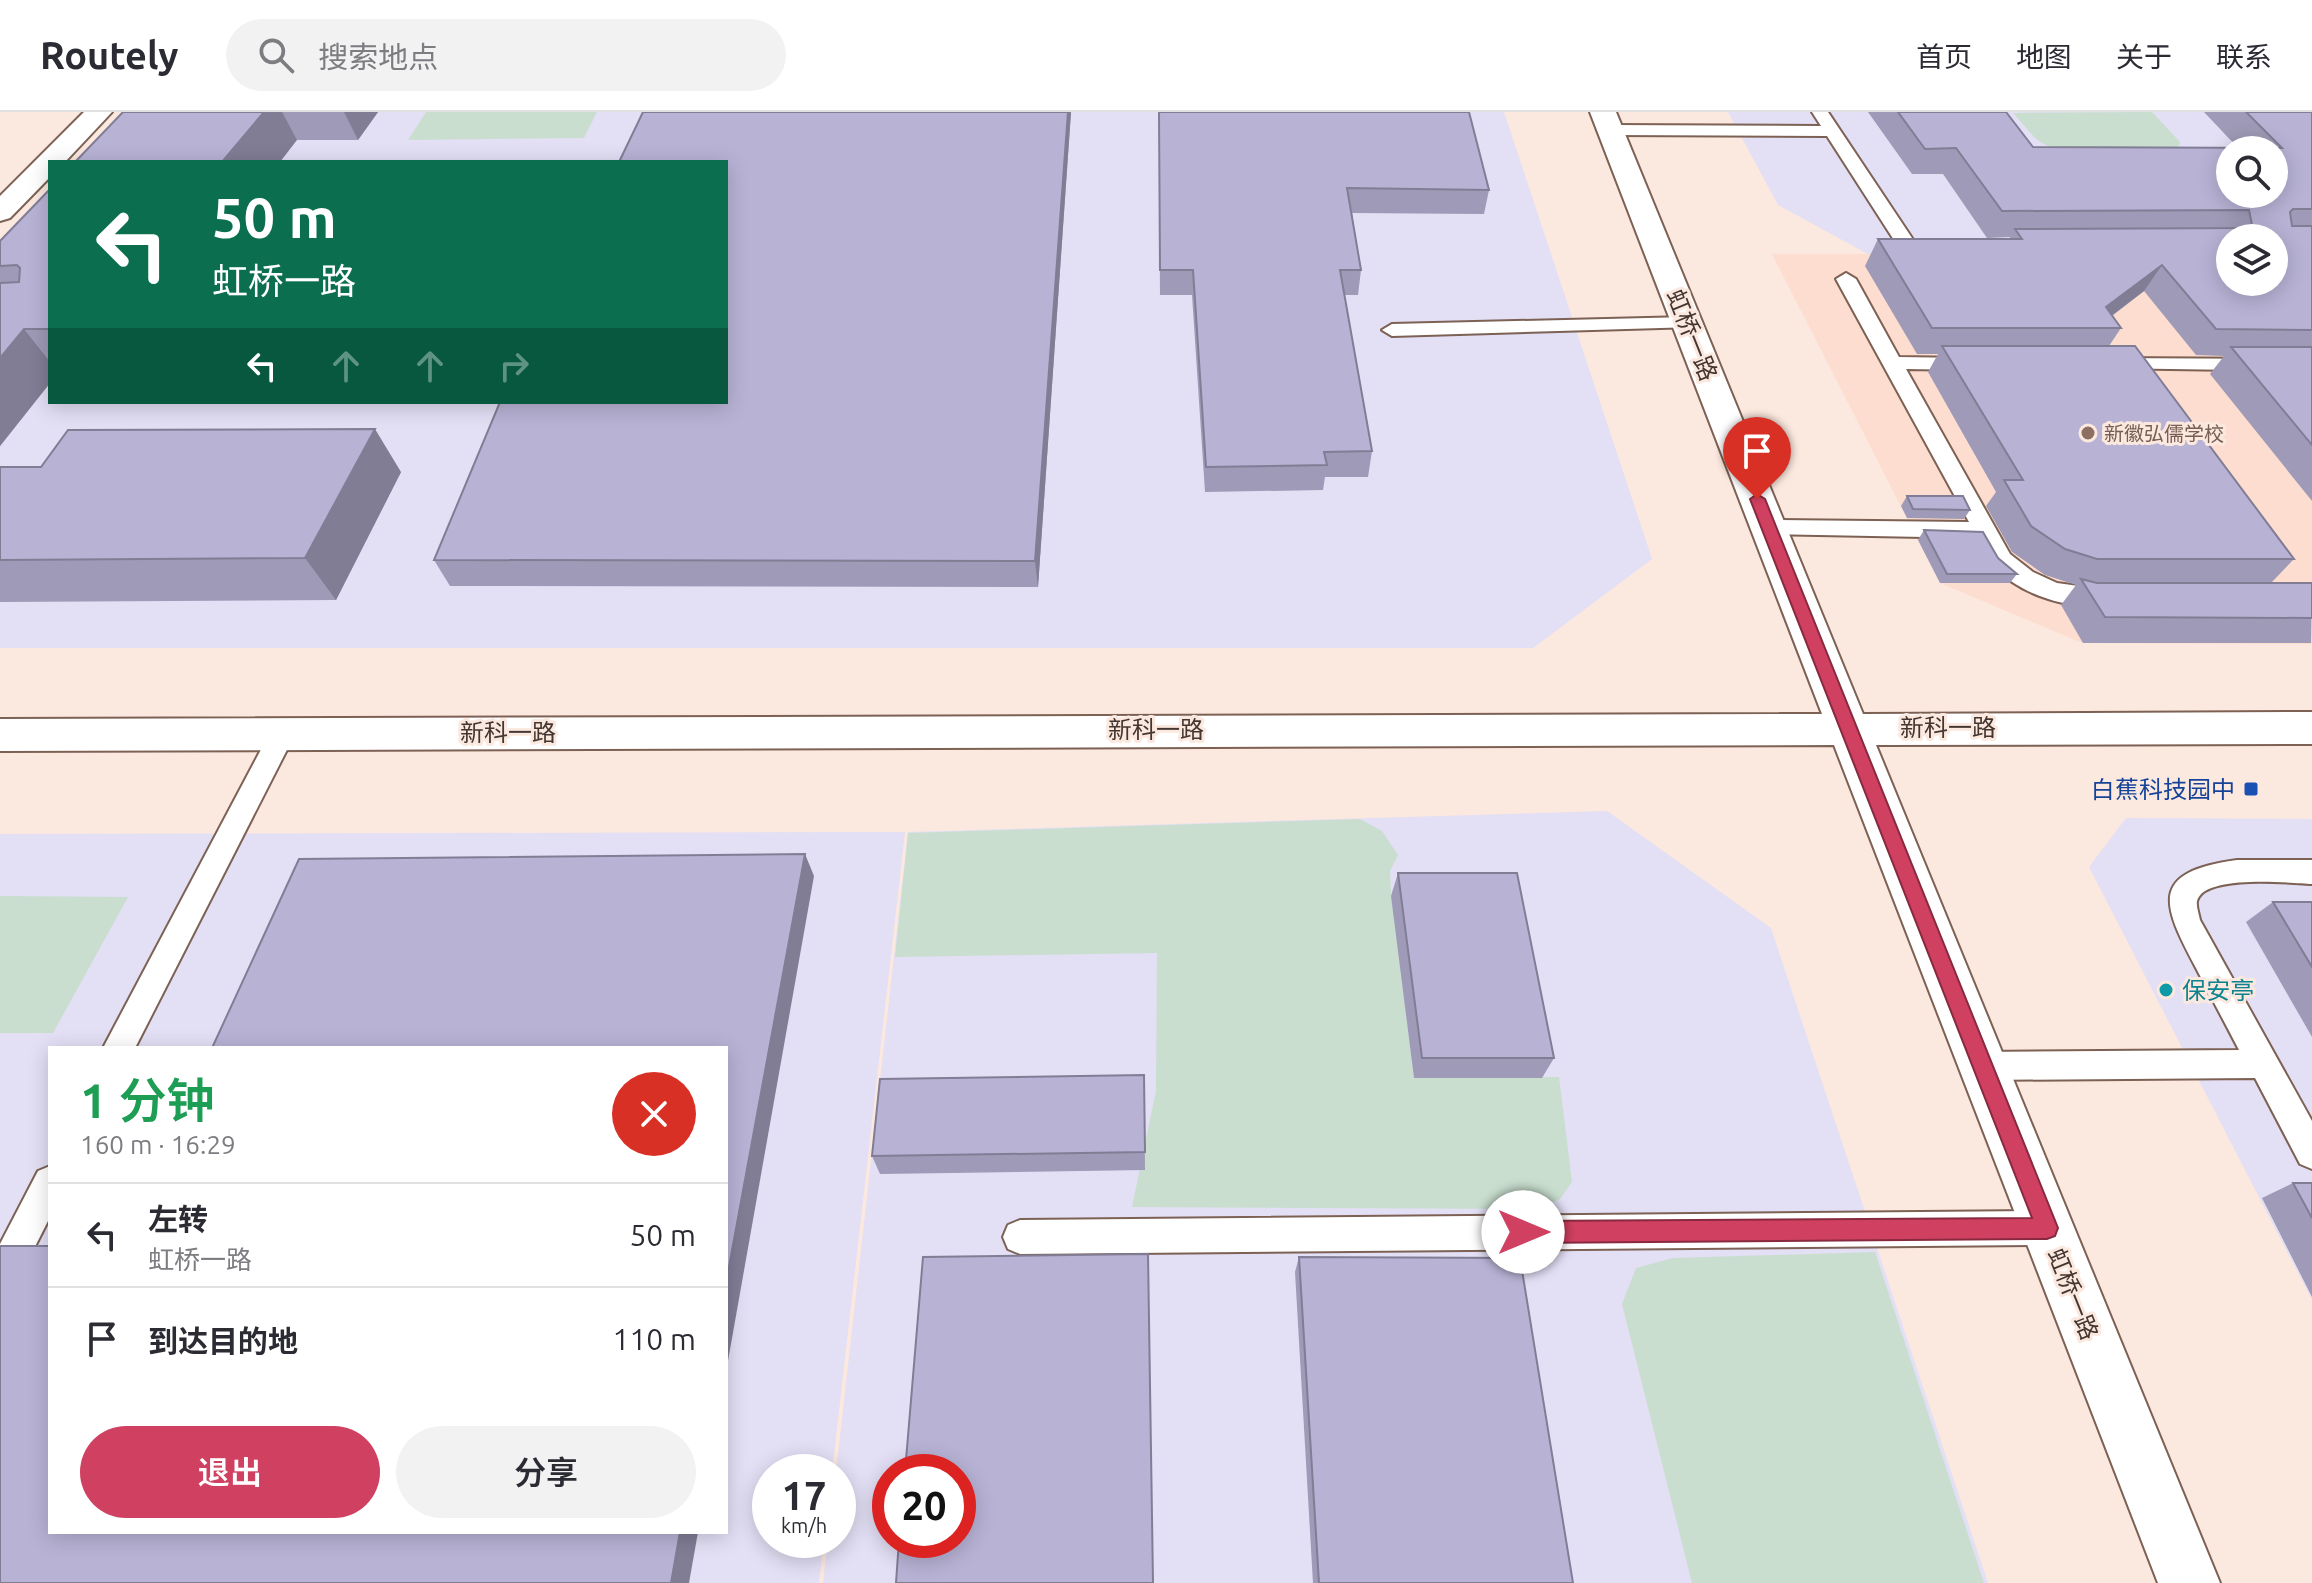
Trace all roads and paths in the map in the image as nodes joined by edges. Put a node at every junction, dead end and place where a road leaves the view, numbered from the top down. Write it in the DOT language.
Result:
graph roads {
  1 [pos="99,112"];
  2 [pos="1820,112"];
  3 [pos="1607,121"];
  4 [pos="1833,131"];
  5 [pos="51,160"];
  6 [pos="48,164"];
  7 [pos="0,212"];
  8 [pos="1954,246"];
  9 [pos="1846,279"];
  10 [pos="1688,323"];
  11 [pos="1392,330"];
  12 [pos="1893,363"];
  13 [pos="1986,364"];
  14 [pos="2095,364"];
  15 [pos="2312,365"];
  16 [pos="1769,528"];
  17 [pos="1985,530"];
  18 [pos="2123,597"];
  19 [pos="1848,727"];
  20 [pos="2312,728"];
  21 [pos="283,732"];
  22 [pos="0,735"];
  23 [pos="2312,872"];
  24 [pos="120,1046"];
  25 [pos="2264,1064"];
  26 [pos="1981,1066"];
  27 [pos="2312,1153"];
  28 [pos="48,1186"];
  29 [pos="2047,1228"];
  30 [pos="1020,1237"];
  31 [pos="0,1280"];
  32 [pos="2189,1583"];
  1 -- 5 [label="street"];
  2 -- 4 [label="lane"];
  3 -- 4 [label="lane"];
  3 -- 10 [label="street, 虹桥一路"];
  4 -- 8 [label="lane"];
  6 -- 7 [label="street"];
  9 -- 12 [label="lane"];
  10 -- 11 [label="lane"];
  10 -- 16 [label="street, 虹桥一路"];
  12 -- 13 [label="lane"];
  12 -- 17 [label="lane"];
  14 -- 15 [label="lane"];
  16 -- 17 [label="lane"];
  16 -- 19 [label="street, 虹桥一路"];
  17 -- 18 [label="lane"];
  19 -- 20 [label="street, 新科一路"];
  19 -- 21 [label="street, 新科一路"];
  19 -- 26 [label="street, 虹桥一路"];
  21 -- 22 [label="street, 新科一路"];
  21 -- 24 [label="lane"];
  23 -- 25 [label="lane"];
  25 -- 26 [label="lane"];
  25 -- 27 [label="lane"];
  26 -- 29 [label="street, 虹桥一路"];
  28 -- 31 [label="lane"];
  29 -- 30 [label="lane"];
  29 -- 32 [label="street, 虹桥一路"];
}
